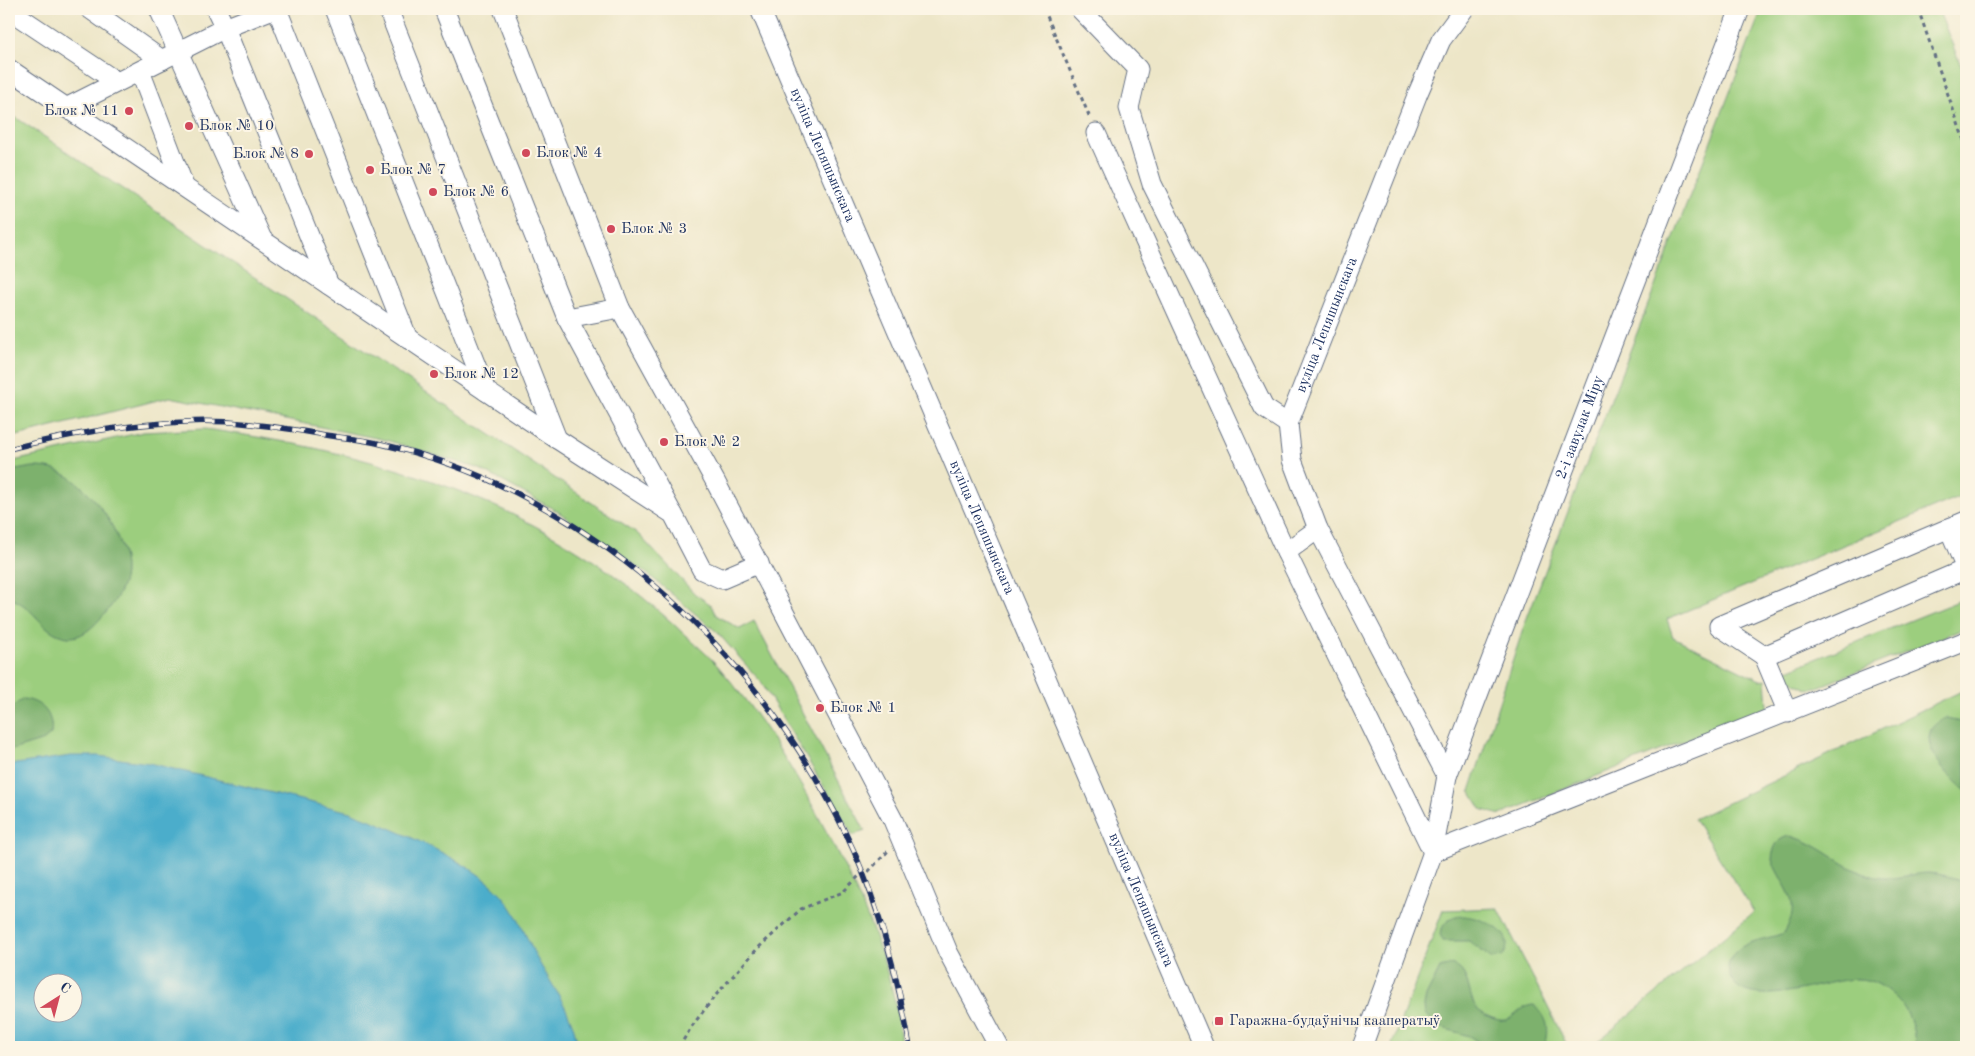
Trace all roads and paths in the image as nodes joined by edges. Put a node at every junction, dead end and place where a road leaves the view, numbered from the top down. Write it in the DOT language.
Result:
graph roads {
  1 [pos="90,9"];
  2 [pos="158,9"];
  3 [pos="216,9"];
  4 [pos="275,9"];
  5 [pos="335,9"];
  6 [pos="388,9"];
  7 [pos="444,9"];
  8 [pos="503,9"];
  9 [pos="760,9"];
  10 [pos="1044,9"];
  11 [pos="1080,9"];
  12 [pos="1464,9"];
  13 [pos="1740,9"];
  14 [pos="1918,9"];
  15 [pos="9,10"];
  16 [pos="225,28"];
  17 [pos="179,51"];
  18 [pos="162,60"];
  19 [pos="9,70"];
  20 [pos="140,71"];
  21 [pos="117,82"];
  22 [pos="66,108"];
  23 [pos="1096,133"];
  24 [pos="1966,146"];
  25 [pos="1152,184"];
  26 [pos="184,186"];
  27 [pos="1125,199"];
  28 [pos="262,239"];
  29 [pos="329,285"];
  30 [pos="620,308"];
  31 [pos="567,318"];
  32 [pos="408,338"];
  33 [pos="486,391"];
  34 [pos="1288,424"];
  35 [pos="556,439"];
  36 [pos="673,514"];
  37 [pos="1966,521"];
  38 [pos="1949,528"];
  39 [pos="1318,529"];
  40 [pos="1286,552"];
  41 [pos="759,563"];
  42 [pos="1966,569"];
  43 [pos="1966,641"];
  44 [pos="1764,656"];
  45 [pos="1788,712"];
  46 [pos="1447,776"];
  47 [pos="900,838"];
  48 [pos="1433,852"];
  49 [pos="679,1047"];
  50 [pos="1000,1047"];
  51 [pos="1204,1047"];
  52 [pos="1362,1047"];
  1 -- 18 [label="street"];
  2 -- 17 [label="street"];
  3 -- 16 [label="street"];
  4 -- 16 [label="street"];
  4 -- 32 [label="street"];
  5 -- 33 [label="street"];
  6 -- 35 [label="street"];
  7 -- 31 [label="street"];
  8 -- 30 [label="street"];
  9 -- 51 [label="street, вуліца Лепяшынскага"];
  10 -- 23 [label="path"];
  11 -- 25 [label="street"];
  12 -- 34 [label="street, вуліца Лепяшынскага"];
  13 -- 46 [label="street, 2-і завулак Міру"];
  14 -- 24 [label="path"];
  15 -- 21 [label="street"];
  16 -- 17 [label="street"];
  16 -- 29 [label="street"];
  17 -- 18 [label="street"];
  17 -- 28 [label="street"];
  18 -- 20 [label="street"];
  19 -- 22 [label="street"];
  20 -- 21 [label="street"];
  20 -- 26 [label="street"];
  21 -- 22 [label="street"];
  22 -- 26 [label="street"];
  23 -- 27 [label="street"];
  25 -- 27 [label="street"];
  25 -- 34 [label="street"];
  26 -- 28 [label="street"];
  27 -- 40 [label="street"];
  28 -- 29 [label="street"];
  29 -- 32 [label="street"];
  30 -- 31 [label="street"];
  30 -- 41 [label="street"];
  31 -- 36 [label="street"];
  32 -- 33 [label="street"];
  33 -- 35 [label="street"];
  34 -- 39 [label="street, вуліца Лепяшынскага"];
  35 -- 36 [label="street"];
  36 -- 41 [label="street"];
  37 -- 38 [label="street"];
  38 -- 42 [label="street"];
  38 -- 44 [label="street"];
  39 -- 40 [label="street"];
  39 -- 46 [label="street, вуліца Лепяшынскага"];
  40 -- 48 [label="street"];
  41 -- 47 [label="street"];
  42 -- 44 [label="street"];
  43 -- 45 [label="street"];
  44 -- 45 [label="street"];
  45 -- 48 [label="street"];
  46 -- 48 [label="street, 2-і завулак Міру"];
  47 -- 49 [label="path"];
  47 -- 50 [label="street"];
  48 -- 52 [label="street, 2-і завулак Міру"];
}
